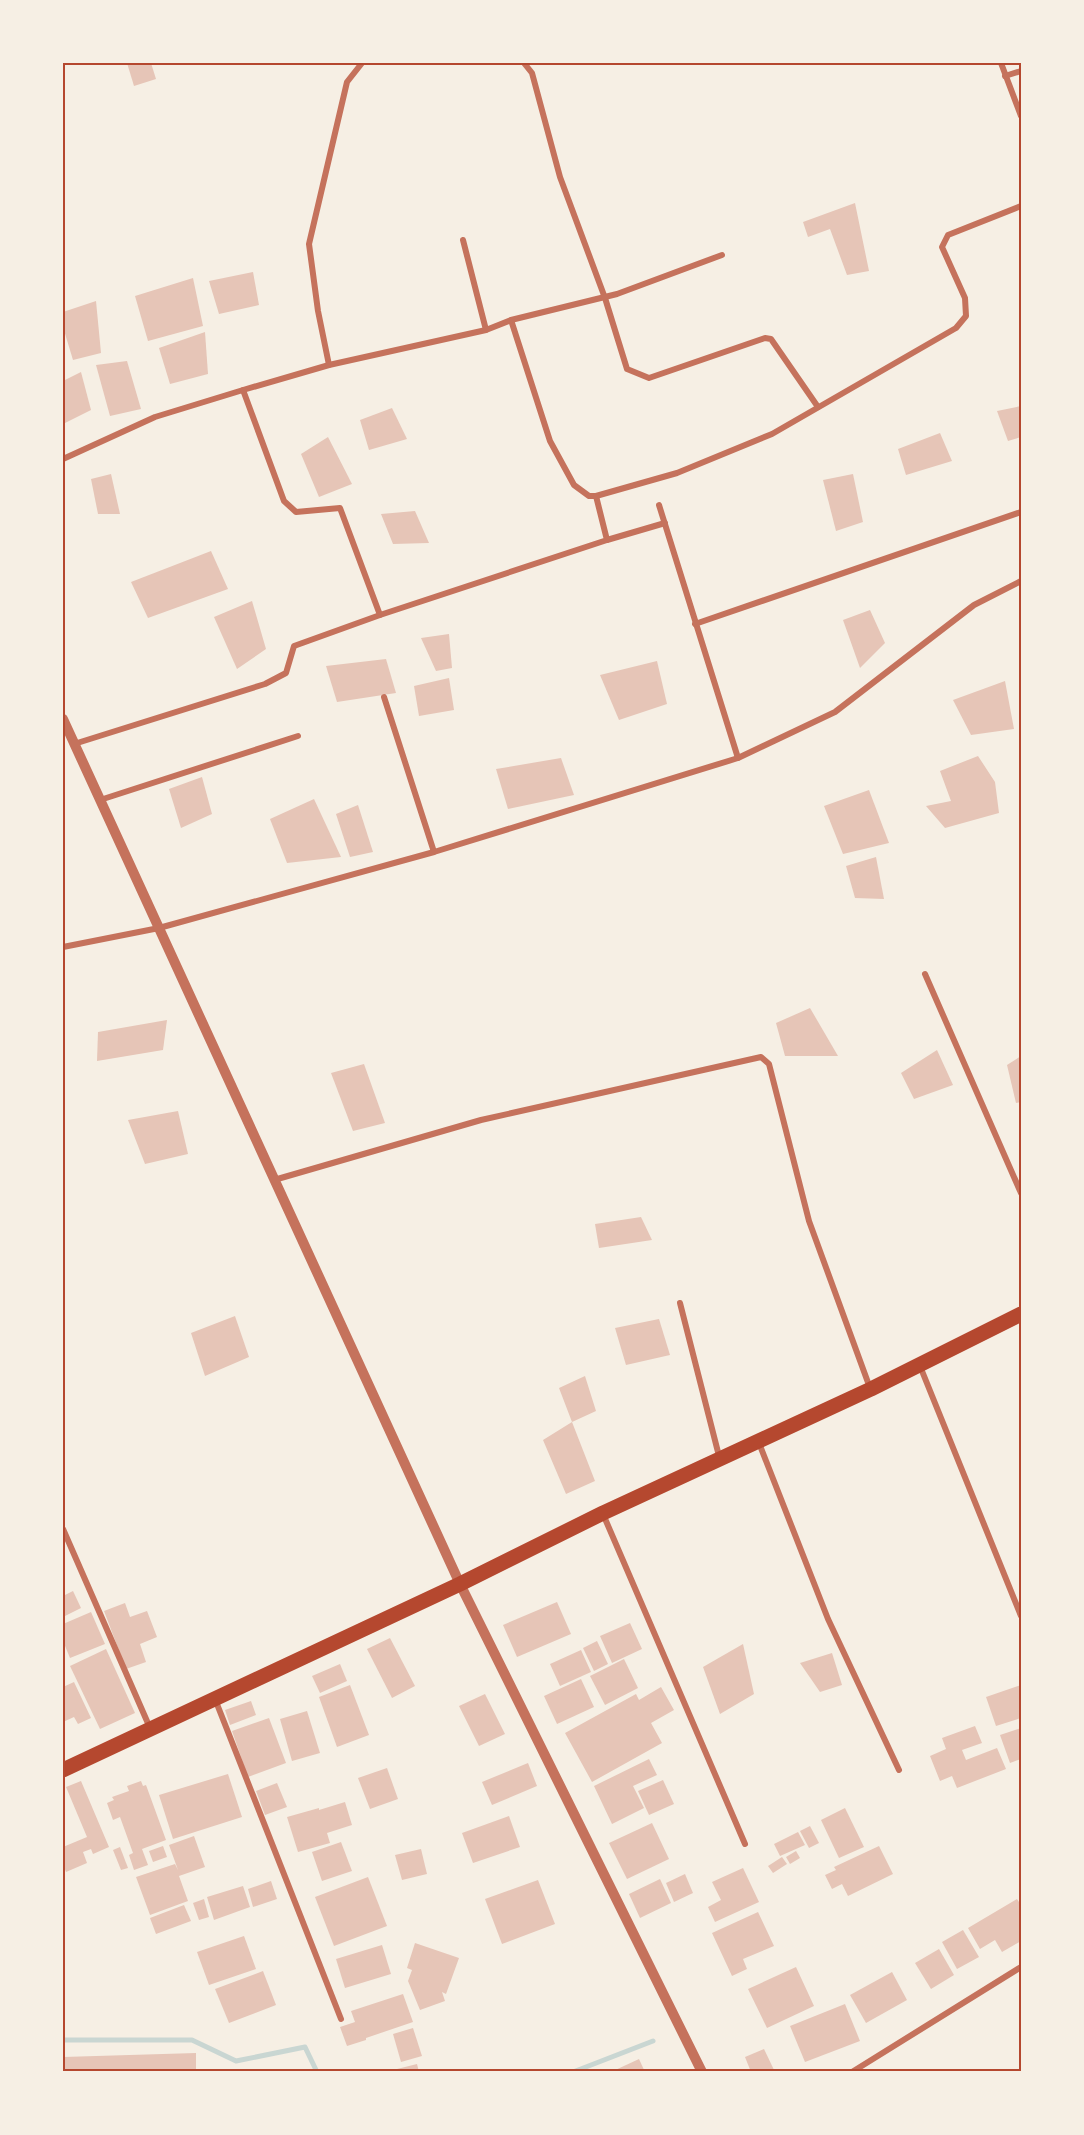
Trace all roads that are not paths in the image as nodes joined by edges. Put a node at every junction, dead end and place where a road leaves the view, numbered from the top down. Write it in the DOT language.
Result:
graph roads {
  1 [pos="362,63"];
  2 [pos="524,63"];
  3 [pos="1000,63"];
  4 [pos="1021,71"];
  5 [pos="1005,76"];
  6 [pos="1021,116"];
  7 [pos="1021,206"];
  8 [pos="463,240"];
  9 [pos="722,255"];
  10 [pos="605,298"];
  11 [pos="511,320"];
  12 [pos="486,330"];
  13 [pos="329,365"];
  14 [pos="243,390"];
  15 [pos="818,407"];
  16 [pos="63,459"];
  17 [pos="596,496"];
  18 [pos="659,505"];
  19 [pos="1021,512"];
  20 [pos="665,523"];
  21 [pos="607,540"];
  22 [pos="1021,581"];
  23 [pos="380,615"];
  24 [pos="695,624"];
  25 [pos="384,697"];
  26 [pos="63,719"];
  27 [pos="298,736"];
  28 [pos="74,744"];
  29 [pos="738,758"];
  30 [pos="99,801"];
  31 [pos="434,852"];
  32 [pos="159,928"];
  33 [pos="63,947"];
  34 [pos="925,974"];
  35 [pos="274,1180"];
  36 [pos="1021,1194"];
  37 [pos="680,1303"];
  38 [pos="1021,1314"];
  39 [pos="920,1364"];
  40 [pos="871,1389"];
  41 [pos="759,1442"];
  42 [pos="720,1460"];
  43 [pos="603,1513"];
  44 [pos="63,1529"];
  45 [pos="460,1584"];
  46 [pos="1021,1616"];
  47 [pos="215,1698"];
  48 [pos="150,1728"];
  49 [pos="63,1770"];
  50 [pos="899,1770"];
  51 [pos="745,1844"];
  52 [pos="1021,1967"];
  53 [pos="341,2019"];
  54 [pos="702,2072"];
  55 [pos="852,2072"];
  1 -- 13 [label="street"];
  2 -- 10 [label="street"];
  3 -- 5 [label="street"];
  4 -- 5 [label="street"];
  5 -- 6 [label="street"];
  7 -- 15 [label="street"];
  8 -- 12 [label="street"];
  9 -- 10 [label="street"];
  10 -- 11 [label="street"];
  10 -- 15 [label="street"];
  11 -- 12 [label="street"];
  11 -- 17 [label="street"];
  12 -- 13 [label="street"];
  13 -- 14 [label="street"];
  14 -- 16 [label="street"];
  14 -- 23 [label="street"];
  15 -- 17 [label="street"];
  17 -- 21 [label="street"];
  18 -- 20 [label="street"];
  19 -- 24 [label="street"];
  20 -- 21 [label="street"];
  20 -- 24 [label="street"];
  21 -- 23 [label="street"];
  22 -- 29 [label="street"];
  23 -- 28 [label="street"];
  24 -- 29 [label="street"];
  25 -- 31 [label="street"];
  26 -- 28 [label="street"];
  27 -- 30 [label="street"];
  28 -- 30 [label="street"];
  29 -- 31 [label="street"];
  30 -- 32 [label="street"];
  31 -- 32 [label="street"];
  32 -- 33 [label="street"];
  32 -- 35 [label="street"];
  34 -- 36 [label="street"];
  35 -- 40 [label="street"];
  35 -- 45 [label="street"];
  37 -- 42 [label="street"];
  38 -- 39 [label="main road"];
  39 -- 40 [label="main road"];
  39 -- 46 [label="street"];
  40 -- 41 [label="main road"];
  41 -- 42 [label="main road"];
  41 -- 50 [label="street"];
  42 -- 43 [label="main road"];
  43 -- 45 [label="main road"];
  43 -- 51 [label="street"];
  44 -- 48 [label="street"];
  45 -- 47 [label="main road"];
  45 -- 54 [label="street"];
  47 -- 48 [label="main road"];
  47 -- 53 [label="street"];
  48 -- 49 [label="main road"];
  52 -- 55 [label="street"];
}
